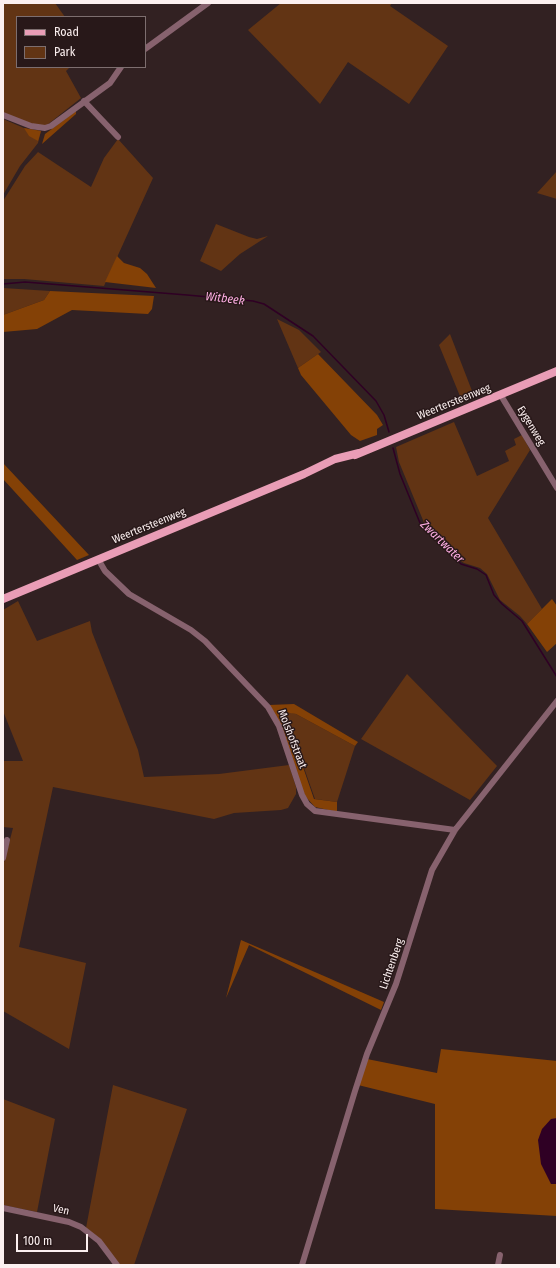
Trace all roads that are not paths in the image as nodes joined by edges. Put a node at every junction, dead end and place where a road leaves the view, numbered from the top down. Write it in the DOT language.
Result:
graph roads {
  1 [pos="208,3"];
  2 [pos="146,49"];
  3 [pos="121,68"];
  4 [pos="84,101"];
  5 [pos="3,116"];
  6 [pos="118,137"];
  7 [pos="557,371"];
  8 [pos="500,394"];
  9 [pos="557,488"];
  10 [pos="98,559"];
  11 [pos="3,599"];
  12 [pos="557,701"];
  13 [pos="455,830"];
  14 [pos="8,840"];
  15 [pos="3,858"];
  16 [pos="3,1208"];
  17 [pos="500,1255"];
  18 [pos="116,1265"];
  19 [pos="302,1265"];
  20 [pos="498,1265"];
  1 -- 2 [label="street"];
  3 -- 4 [label="street"];
  4 -- 5 [label="street"];
  4 -- 6 [label="street"];
  7 -- 8 [label="main road, Weertersteenweg"];
  8 -- 9 [label="street, Eygenweg"];
  8 -- 10 [label="main road, Weertersteenweg"];
  10 -- 11 [label="main road, Weertersteenweg"];
  10 -- 13 [label="street, Molshofstraat"];
  12 -- 13 [label="street, Lichtenberg"];
  13 -- 19 [label="street, Lichtenberg"];
  14 -- 15 [label="street"];
  16 -- 18 [label="street, Ven"];
  17 -- 20 [label="street"];
}
